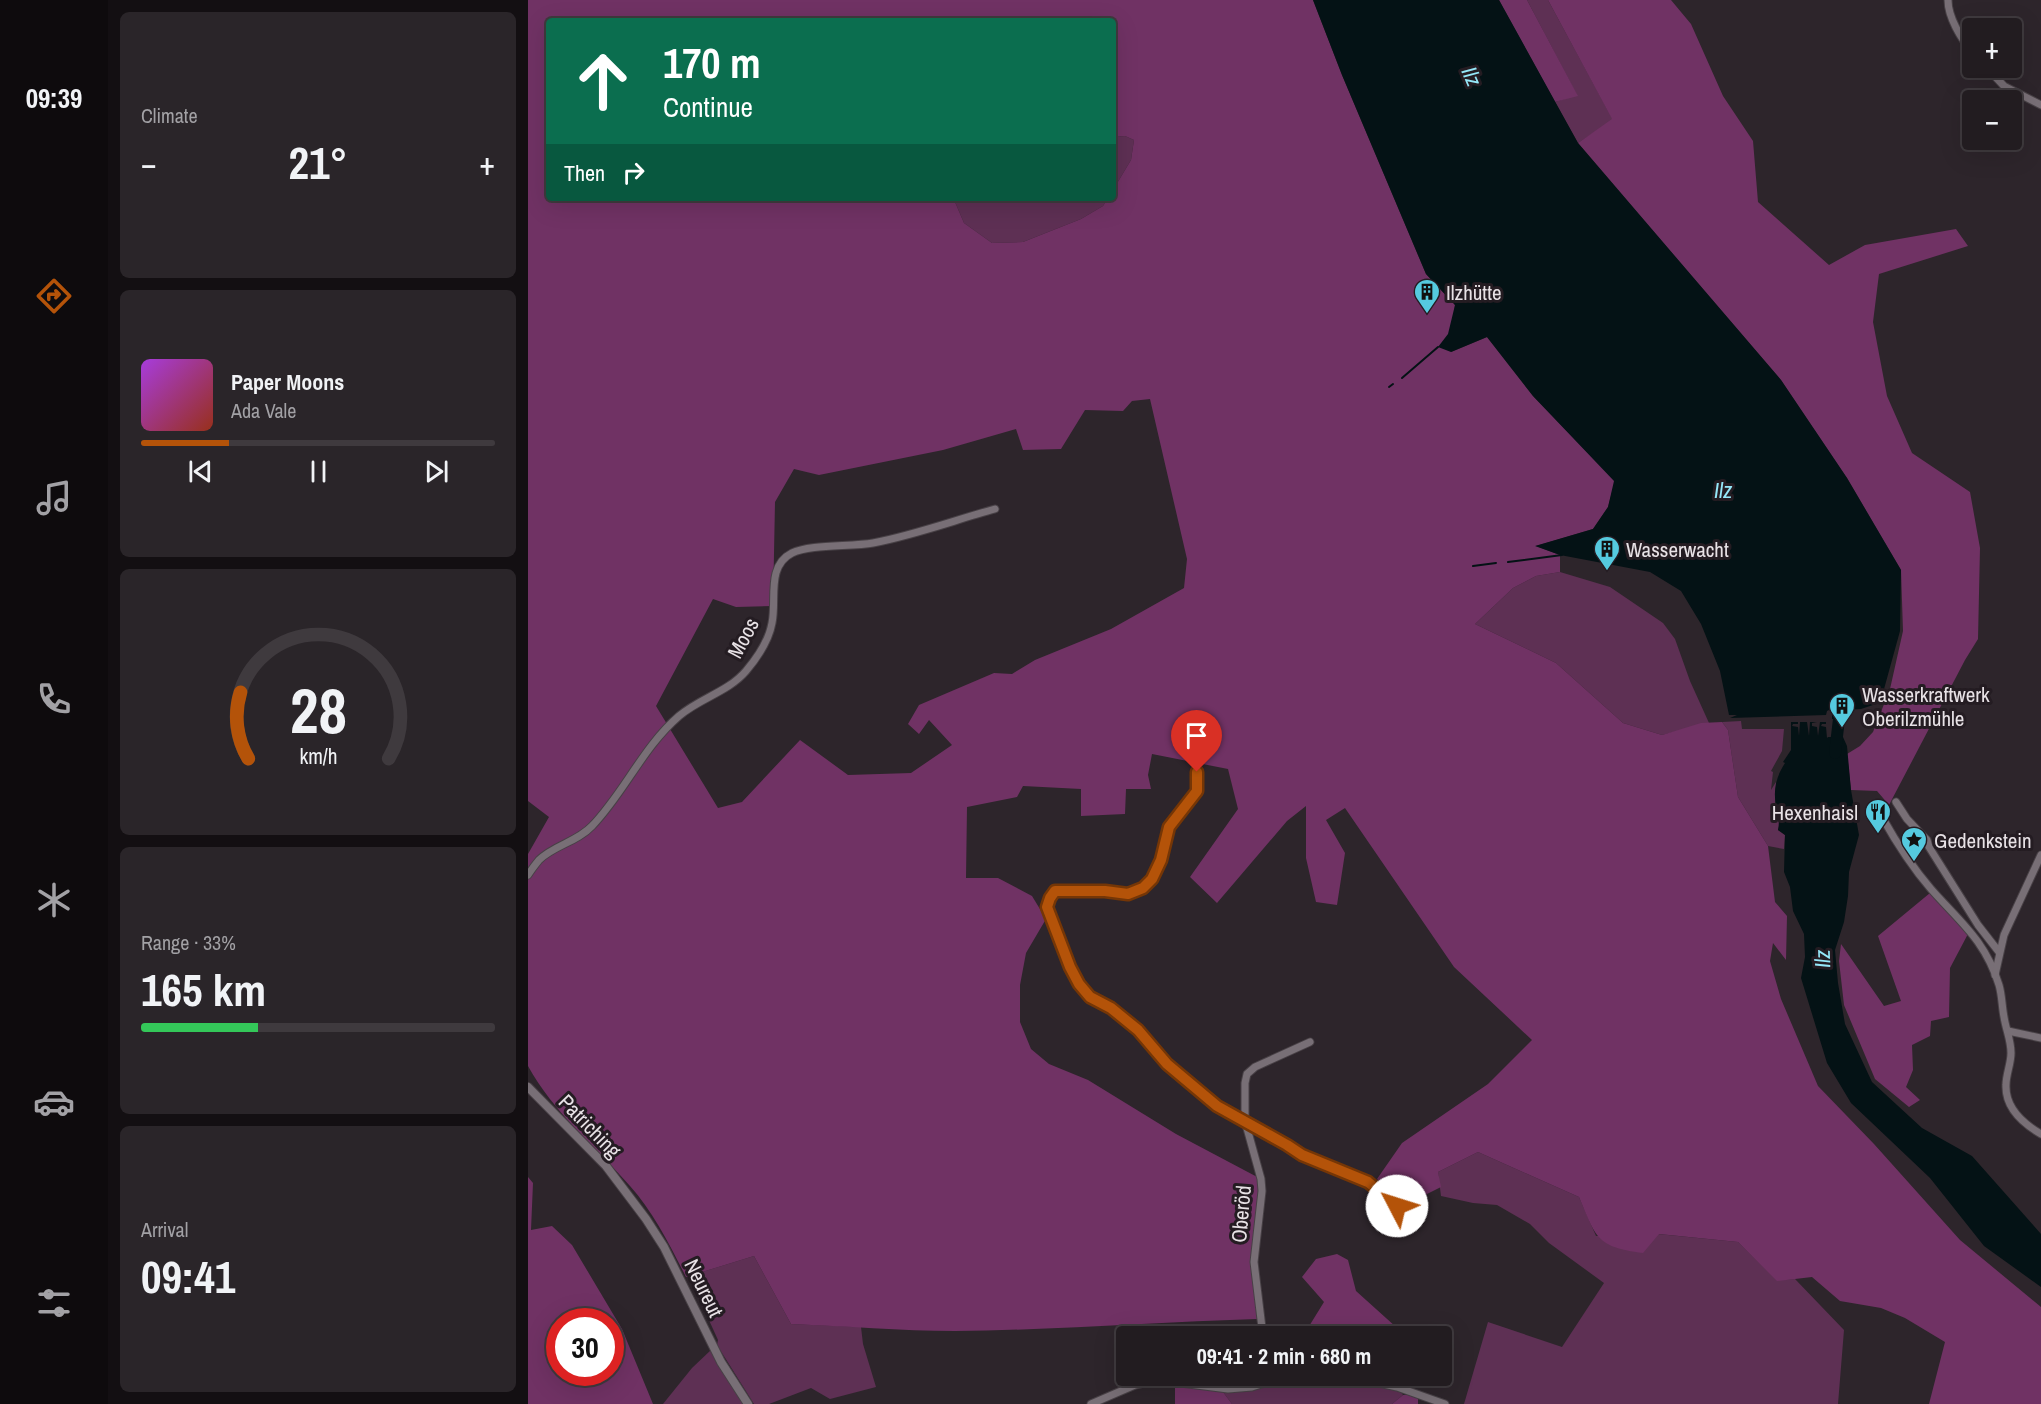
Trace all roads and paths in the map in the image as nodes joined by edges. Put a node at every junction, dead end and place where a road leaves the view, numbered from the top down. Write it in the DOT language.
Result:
graph roads {
  1 [pos="1948,0"];
  2 [pos="1962,35"];
  3 [pos="1996,78"];
  4 [pos="2041,105"];
  5 [pos="995,509"];
  6 [pos="1197,772"];
  7 [pos="1896,802"];
  8 [pos="1882,817"];
  9 [pos="2041,855"];
  10 [pos="528,875"];
  11 [pos="1999,952"];
  12 [pos="1995,975"];
  13 [pos="2008,1031"];
  14 [pos="2041,1038"];
  15 [pos="1310,1042"];
  16 [pos="528,1087"];
  17 [pos="1245,1121"];
  18 [pos="2041,1134"];
  19 [pos="625,1190"];
  20 [pos="1403,1233"];
  21 [pos="1261,1326"];
  22 [pos="1133,1386"];
  23 [pos="1212,1386"];
  24 [pos="1248,1386"];
  25 [pos="1393,1386"];
  26 [pos="748,1404"];
  27 [pos="1090,1404"];
  28 [pos="1445,1404"];
  1 -- 2 [label="street"];
  3 -- 4 [label="street"];
  5 -- 10 [label="street, Moos"];
  6 -- 17 [label="street"];
  7 -- 11 [label="street"];
  8 -- 12 [label="street"];
  9 -- 11 [label="street"];
  11 -- 12 [label="street"];
  12 -- 13 [label="street"];
  13 -- 14 [label="street"];
  13 -- 18 [label="street"];
  15 -- 17 [label="street, Oberöd"];
  16 -- 19 [label="street, Patriching"];
  17 -- 20 [label="street"];
  17 -- 21 [label="street, Oberöd"];
  19 -- 26 [label="street, Neureut"];
  22 -- 27 [label="street"];
  23 -- 24 [label="street"];
  25 -- 28 [label="street"];
}
